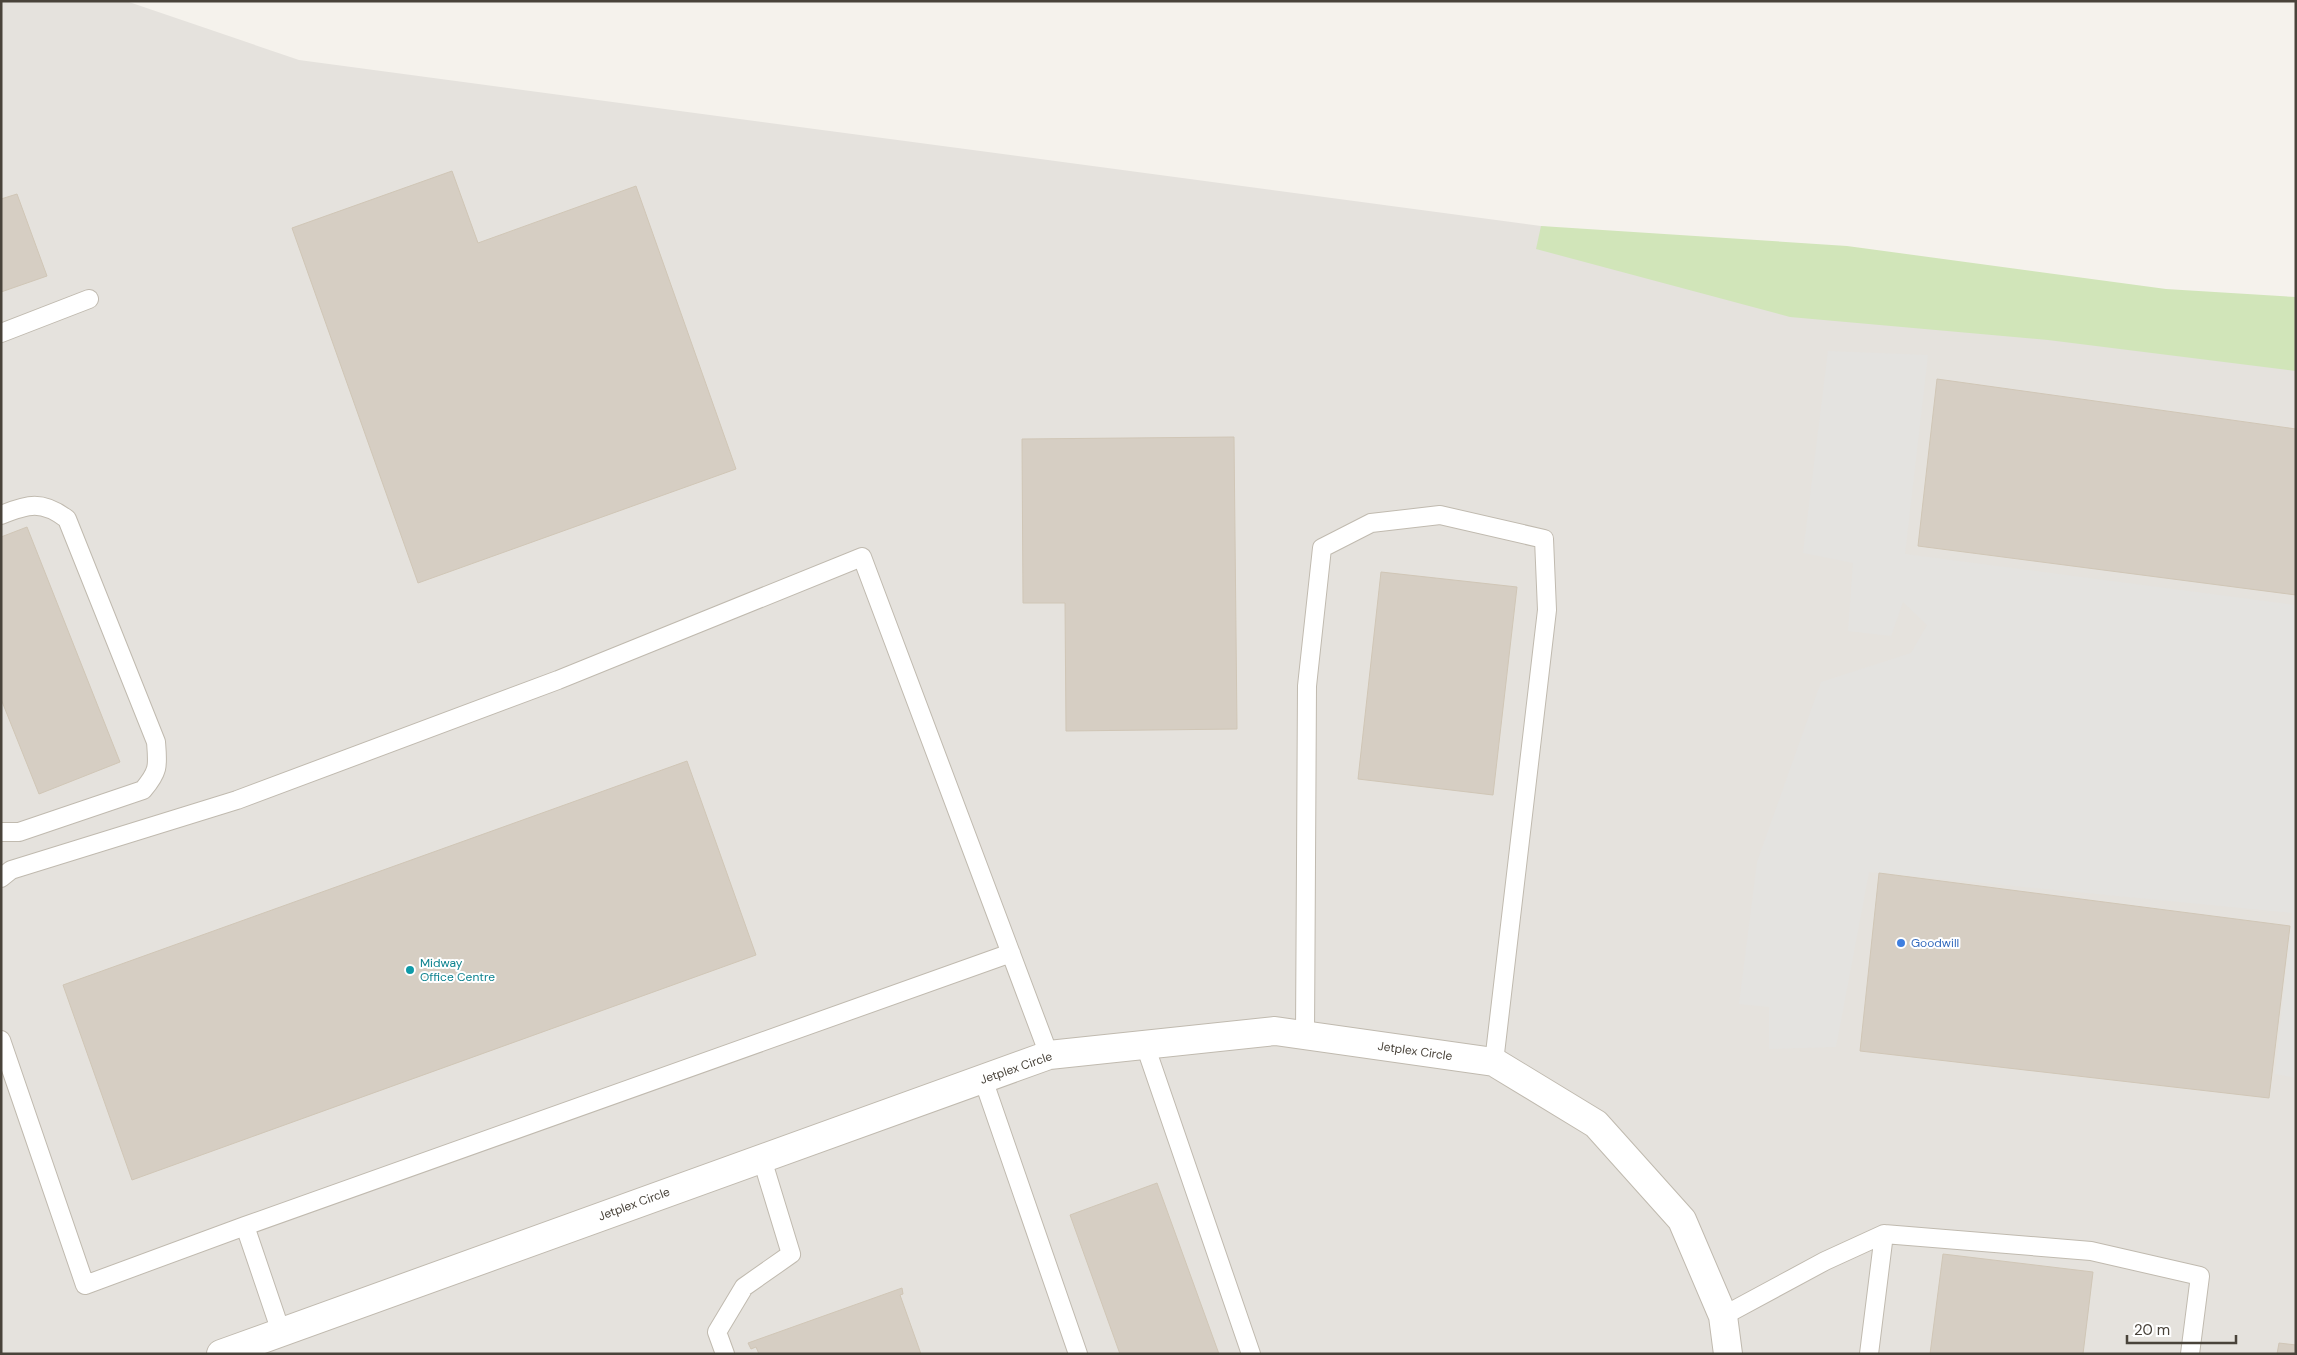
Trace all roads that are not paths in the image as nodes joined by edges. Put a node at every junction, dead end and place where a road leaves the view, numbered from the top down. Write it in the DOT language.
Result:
graph roads {
  1 [pos="89,299"];
  2 [pos="1,333"];
  3 [pos="1,515"];
  4 [pos="1,832"];
  5 [pos="1,878"];
  6 [pos="1011,952"];
  7 [pos="1305,1035"];
  8 [pos="1,1040"];
  9 [pos="1145,1045"];
  10 [pos="1049,1055"];
  11 [pos="1494,1062"];
  12 [pos="983,1079"];
  13 [pos="762,1158"];
  14 [pos="244,1226"];
  15 [pos="1884,1234"];
  16 [pos="1723,1316"];
  17 [pos="281,1332"];
  18 [pos="221,1354"];
  19 [pos="725,1354"];
  20 [pos="1078,1354"];
  21 [pos="1251,1354"];
  22 [pos="1728,1354"];
  23 [pos="1869,1354"];
  24 [pos="2190,1354"];
  1 -- 2 [label="lane"];
  3 -- 4 [label="lane"];
  5 -- 6 [label="lane"];
  6 -- 10 [label="lane"];
  6 -- 14 [label="lane"];
  7 -- 9 [label="street, Jetplex Circle"];
  7 -- 11 [label="street, Jetplex Circle"];
  7 -- 11 [label="lane"];
  8 -- 14 [label="lane"];
  9 -- 10 [label="street, Jetplex Circle"];
  9 -- 21 [label="lane"];
  10 -- 12 [label="street, Jetplex Circle"];
  11 -- 16 [label="street, Jetplex Circle"];
  12 -- 13 [label="street, Jetplex Circle"];
  12 -- 20 [label="lane"];
  13 -- 17 [label="street, Jetplex Circle"];
  13 -- 19 [label="lane"];
  14 -- 17 [label="lane"];
  15 -- 16 [label="lane"];
  15 -- 23 [label="lane"];
  15 -- 24 [label="lane"];
  16 -- 22 [label="street, Jetplex Circle"];
  17 -- 18 [label="street, Jetplex Circle"];
}
